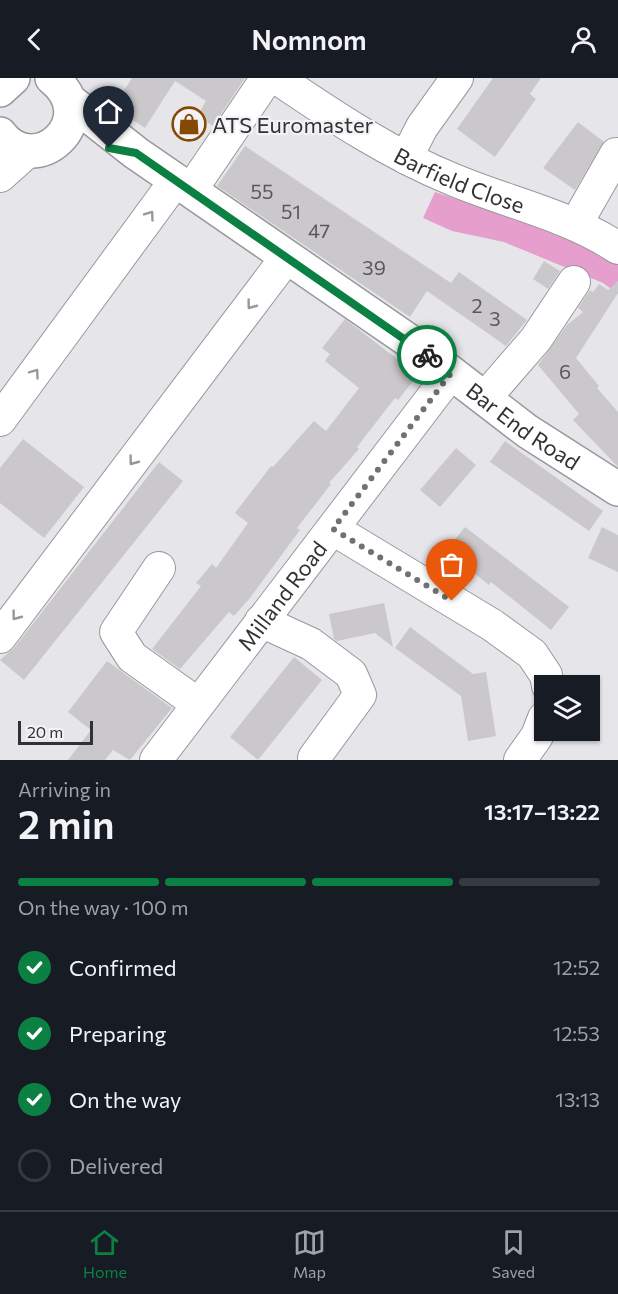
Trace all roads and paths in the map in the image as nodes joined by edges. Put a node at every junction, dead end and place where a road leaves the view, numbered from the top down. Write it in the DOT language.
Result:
graph roads {
  1 [pos="13,78"];
  2 [pos="267,78"];
  3 [pos="277,78"];
  4 [pos="457,78"];
  5 [pos="62,86"];
  6 [pos="0,90"];
  7 [pos="0,134"];
  8 [pos="43,146"];
  9 [pos="136,153"];
  10 [pos="616,154"];
  11 [pos="406,158"];
  12 [pos="0,176"];
  13 [pos="183,185"];
  14 [pos="576,224"];
  15 [pos="618,248"];
  16 [pos="286,258"];
  17 [pos="574,282"];
  18 [pos="451,373"];
  19 [pos="485,398"];
  20 [pos="0,420"];
  21 [pos="618,489"];
  22 [pos="333,529"];
  23 [pos="159,568"];
  24 [pos="261,621"];
  25 [pos="0,637"];
  26 [pos="546,675"];
  27 [pos="198,704"];
  28 [pos="534,740"];
  29 [pos="314,758"];
  30 [pos="156,760"];
  31 [pos="520,760"];
  1 -- 6 [label="main road"];
  2 -- 13 [label="street"];
  3 -- 11 [label="street, Barfield Close"];
  4 -- 11 [label="street"];
  5 -- 8 [label="main road"];
  5 -- 9 [label="main road, Bar End Road"];
  7 -- 8 [label="main road"];
  8 -- 9 [label="main road, Bar End Road"];
  8 -- 12 [label="street"];
  9 -- 13 [label="main road, Bar End Road"];
  10 -- 14 [label="street"];
  11 -- 14 [label="street, Barfield Close"];
  13 -- 16 [label="main road, Bar End Road"];
  20 -- 13 [label="street, one-way"];
  14 -- 15 [label="street, Barfield Close"];
  16 -- 18 [label="main road, Bar End Road"];
  16 -- 25 [label="street, one-way"];
  17 -- 19 [label="street"];
  18 -- 19 [label="main road, Bar End Road"];
  18 -- 22 [label="street, Milland Road"];
  19 -- 21 [label="main road, Bar End Road"];
  22 -- 24 [label="street, Milland Road"];
  22 -- 26 [label="street"];
  23 -- 27 [label="street"];
  24 -- 27 [label="street, Milland Road"];
  24 -- 29 [label="street"];
  27 -- 30 [label="street, Milland Road"];
  28 -- 31 [label="street"];
}
